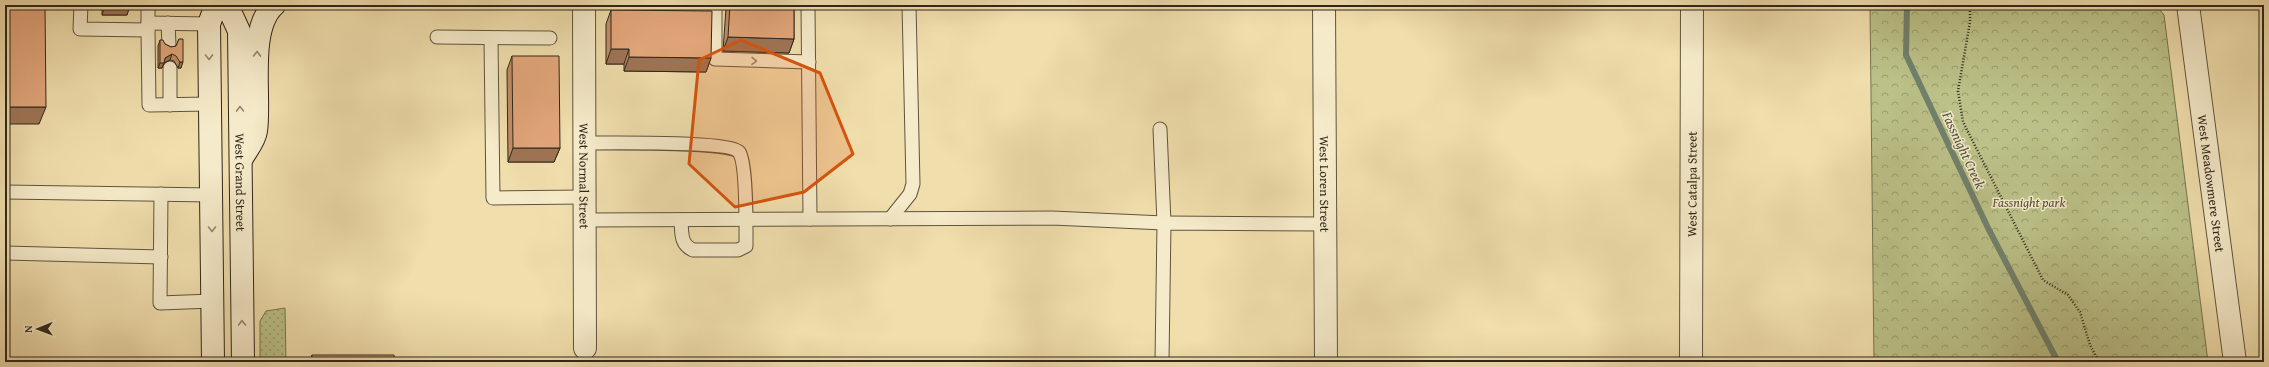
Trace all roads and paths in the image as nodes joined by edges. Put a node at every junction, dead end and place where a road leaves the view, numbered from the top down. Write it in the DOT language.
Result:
graph roads {
  1 [pos="81,5"];
  2 [pos="148,5"];
  3 [pos="227,5"];
  4 [pos="274,5"];
  5 [pos="584,5"];
  6 [pos="715,5"];
  7 [pos="808,5"];
  8 [pos="909,5"];
  9 [pos="1324,5"];
  10 [pos="1692,5"];
  11 [pos="1970,5"];
  12 [pos="2188,5"];
  13 [pos="212,14"];
  14 [pos="168,23"];
  15 [pos="148,27"];
  16 [pos="437,38"];
  17 [pos="550,38"];
  18 [pos="491,39"];
  19 [pos="169,45"];
  20 [pos="809,62"];
  21 [pos="170,68"];
  22 [pos="210,104"];
  23 [pos="170,105"];
  24 [pos="1160,128"];
  25 [pos="585,143"];
  26 [pos="241,160"];
  27 [pos="5,192"];
  28 [pos="161,194"];
  29 [pos="212,195"];
  30 [pos="585,197"];
  31 [pos="810,219"];
  32 [pos="890,219"];
  33 [pos="585,220"];
  34 [pos="681,220"];
  35 [pos="746,220"];
  36 [pos="1164,223"];
  37 [pos="1325,224"];
  38 [pos="5,253"];
  39 [pos="161,257"];
  40 [pos="212,301"];
  41 [pos="585,348"];
  42 [pos="213,362"];
  43 [pos="243,362"];
  44 [pos="1162,362"];
  45 [pos="1326,362"];
  46 [pos="1691,362"];
  47 [pos="2099,362"];
  48 [pos="2235,362"];
  1 -- 15 [label="lane"];
  2 -- 15 [label="lane"];
  26 -- 3 [label="street, West Grand Street, one-way"];
  26 -- 4 [label="street, one-way"];
  5 -- 25 [label="street, West Normal Street"];
  6 -- 20 [label="lane, one-way"];
  7 -- 20 [label="lane"];
  8 -- 32 [label="lane"];
  9 -- 37 [label="street, West Loren Street"];
  10 -- 46 [label="street, West Catalpa Street"];
  11 -- 47 [label="path"];
  12 -- 48 [label="street, West Meadowmere Street"];
  13 -- 14 [label="lane"];
  13 -- 22 [label="street, one-way"];
  14 -- 15 [label="lane"];
  14 -- 19 [label="lane"];
  15 -- 23 [label="lane"];
  16 -- 18 [label="lane"];
  17 -- 18 [label="lane"];
  18 -- 30 [label="lane"];
  20 -- 31 [label="lane"];
  21 -- 23 [label="lane"];
  22 -- 23 [label="lane"];
  22 -- 29 [label="street"];
  24 -- 36 [label="lane"];
  25 -- 30 [label="street, West Normal Street"];
  25 -- 35 [label="lane"];
  43 -- 26 [label="street, West Grand Street, one-way"];
  27 -- 28 [label="lane"];
  28 -- 29 [label="lane"];
  28 -- 39 [label="lane"];
  29 -- 40 [label="street, one-way"];
  30 -- 33 [label="street, West Normal Street"];
  31 -- 32 [label="lane"];
  31 -- 35 [label="lane"];
  32 -- 36 [label="lane"];
  33 -- 34 [label="lane"];
  33 -- 41 [label="street, West Normal Street"];
  34 -- 35 [label="lane"];
  34 -- 35 [label="lane"];
  36 -- 37 [label="lane"];
  36 -- 44 [label="lane"];
  37 -- 45 [label="street, West Loren Street"];
  38 -- 39 [label="lane"];
  39 -- 40 [label="lane"];
  40 -- 42 [label="street"];
}
